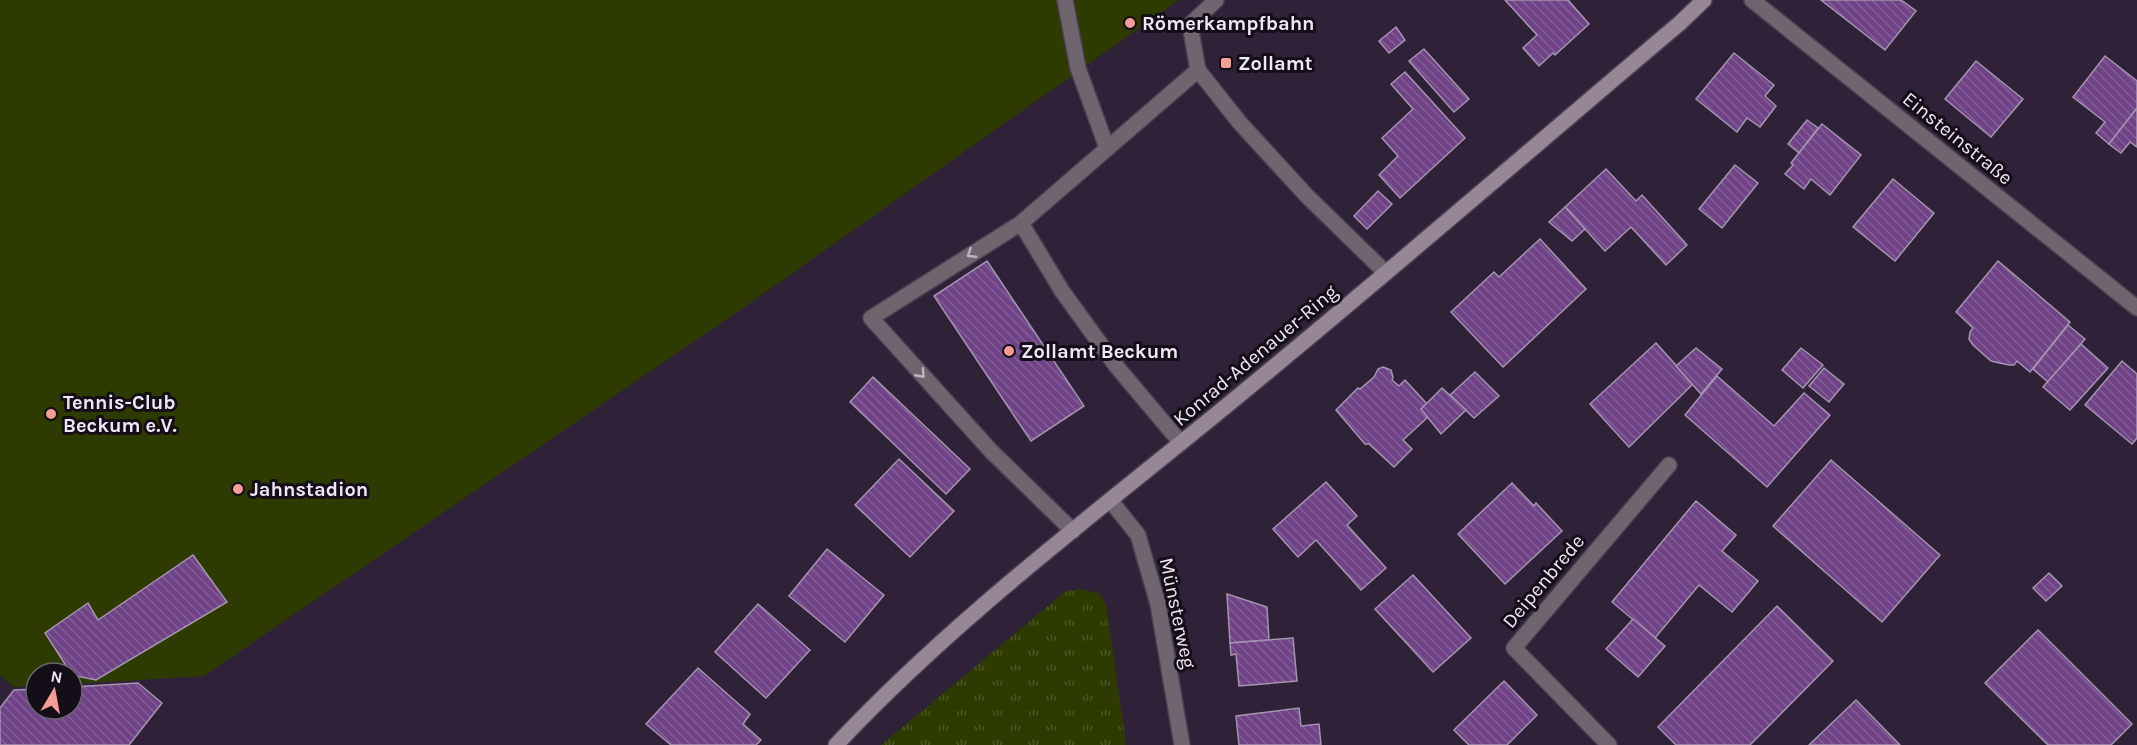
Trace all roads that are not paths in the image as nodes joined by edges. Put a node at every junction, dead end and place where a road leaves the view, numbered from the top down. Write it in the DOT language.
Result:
graph roads {
  1 [pos="1065,0"];
  2 [pos="1216,0"];
  3 [pos="1704,0"];
  4 [pos="1752,0"];
  5 [pos="1198,70"];
  6 [pos="1107,148"];
  7 [pos="1020,223"];
  8 [pos="1386,273"];
  9 [pos="2137,308"];
  10 [pos="1181,443"];
  11 [pos="1669,465"];
  12 [pos="1110,500"];
  13 [pos="1072,531"];
  14 [pos="836,745"];
  15 [pos="1182,745"];
  16 [pos="1609,745"];
  1 -- 6 [label="street"];
  2 -- 5 [label="street"];
  3 -- 8 [label="street, Konrad-Adenauer-Ring"];
  4 -- 9 [label="street, Einsteinstraße"];
  5 -- 6 [label="street"];
  5 -- 8 [label="street"];
  6 -- 7 [label="street"];
  7 -- 10 [label="street"];
  7 -- 13 [label="street, one-way"];
  8 -- 10 [label="street, Konrad-Adenauer-Ring"];
  10 -- 12 [label="street, Konrad-Adenauer-Ring"];
  11 -- 16 [label="street, Deipenbrede"];
  12 -- 13 [label="street, Konrad-Adenauer-Ring"];
  12 -- 15 [label="street, Münsterweg"];
  13 -- 14 [label="street, Konrad-Adenauer-Ring"];
}
